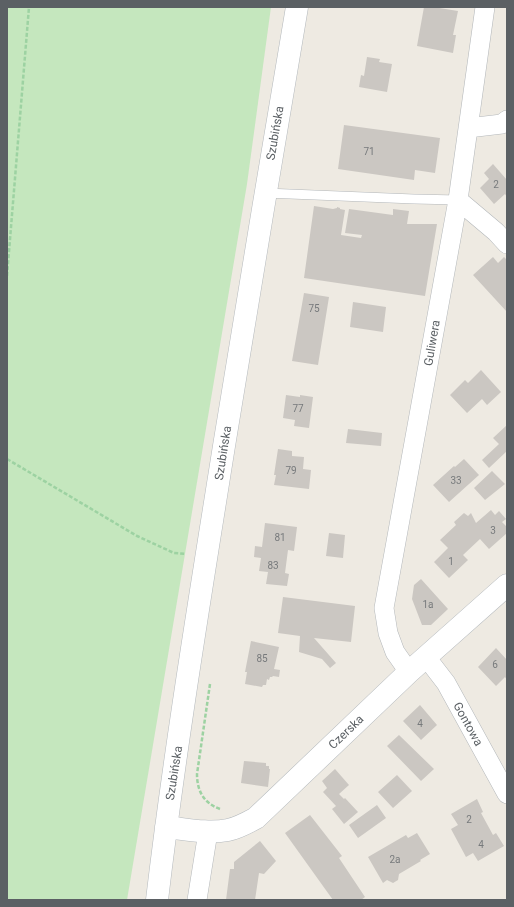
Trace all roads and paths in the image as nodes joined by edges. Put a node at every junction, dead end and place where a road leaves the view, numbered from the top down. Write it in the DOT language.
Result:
graph roads {
  1 [pos="29,7"];
  2 [pos="296,7"];
  3 [pos="485,7"];
  4 [pos="507,120"];
  5 [pos="468,128"];
  6 [pos="265,193"];
  7 [pos="458,200"];
  8 [pos="507,244"];
  9 [pos="7,276"];
  10 [pos="7,459"];
  11 [pos="206,557"];
  12 [pos="507,585"];
  13 [pos="426,657"];
  14 [pos="409,672"];
  15 [pos="507,794"];
  16 [pos="166,827"];
  17 [pos="208,832"];
  18 [pos="157,900"];
  19 [pos="198,900"];
  1 -- 9 [label="path"];
  2 -- 6 [label="main road, Szubińska"];
  3 -- 5 [label="street, Guliwera"];
  4 -- 5 [label="street"];
  5 -- 7 [label="street, Guliwera"];
  6 -- 7 [label="lane"];
  6 -- 11 [label="main road, Szubińska"];
  7 -- 8 [label="street"];
  7 -- 14 [label="street, Guliwera"];
  10 -- 11 [label="path"];
  11 -- 16 [label="main road, Szubińska"];
  12 -- 13 [label="main road, Czerska"];
  13 -- 14 [label="main road, Czerska"];
  13 -- 15 [label="street, Gontowa"];
  14 -- 17 [label="main road, Czerska"];
  16 -- 17 [label="main road, Czerska"];
  16 -- 18 [label="main road, Szubińska"];
  17 -- 19 [label="street"];
}
